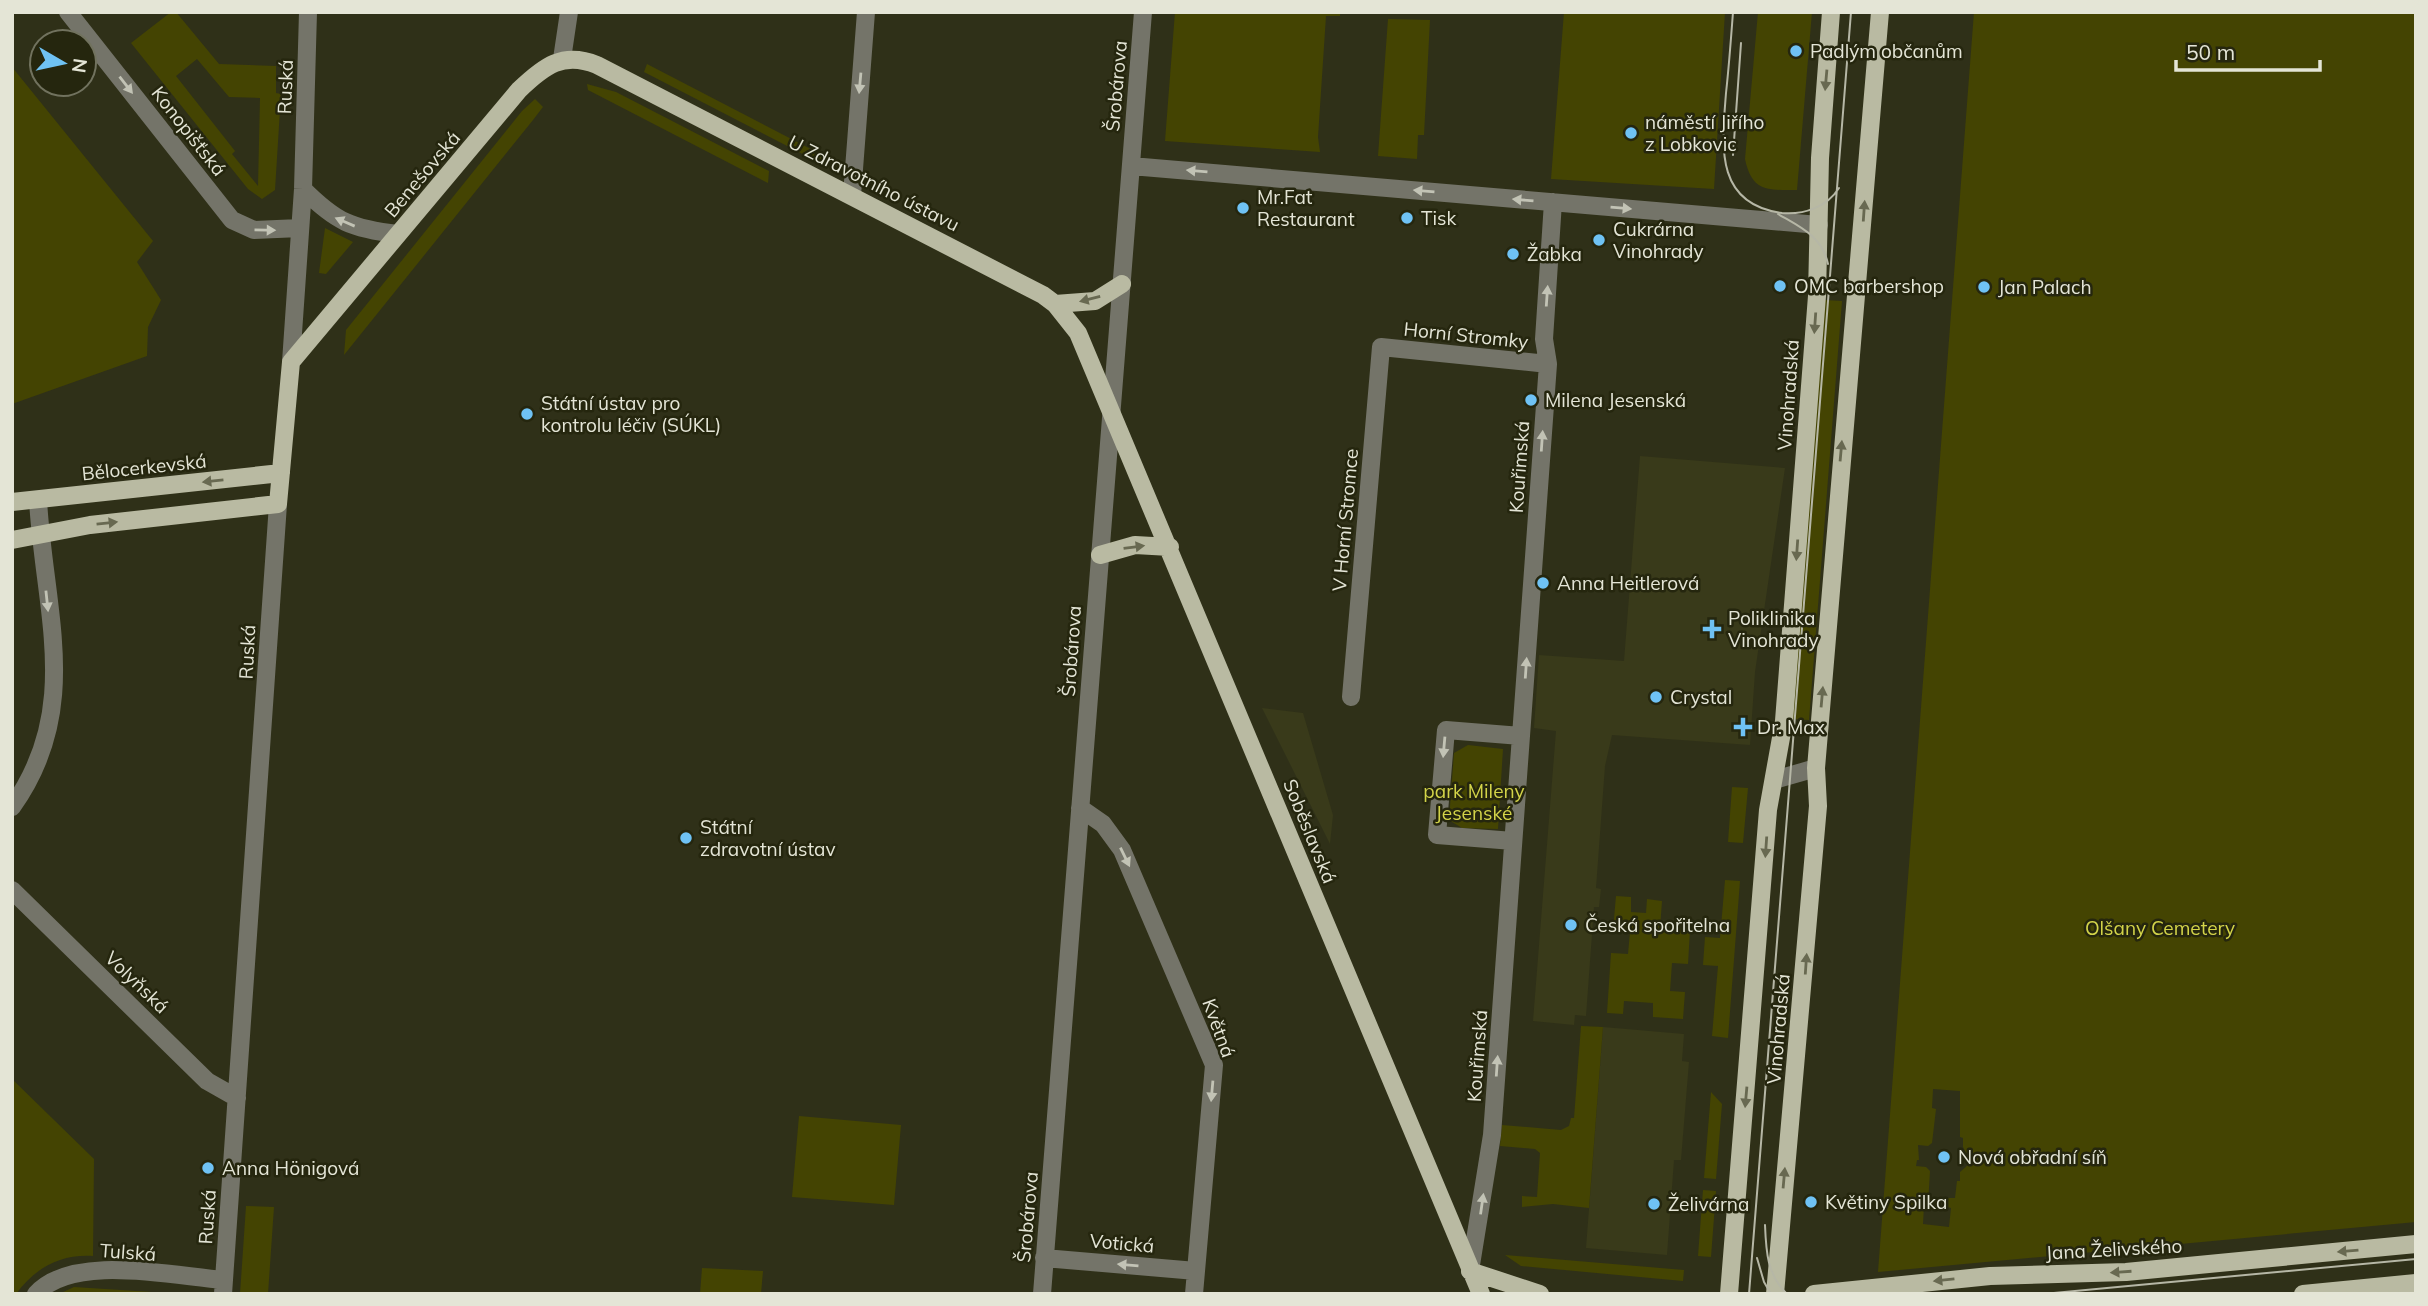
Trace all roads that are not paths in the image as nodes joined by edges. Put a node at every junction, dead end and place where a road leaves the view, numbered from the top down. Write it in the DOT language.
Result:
graph roads {
  1 [pos="68,12"];
  2 [pos="308,12"];
  3 [pos="569,12"];
  4 [pos="866,12"];
  5 [pos="1143,12"];
  6 [pos="1831,12"];
  7 [pos="1880,12"];
  8 [pos="562,59"];
  9 [pos="1131,166"];
  10 [pos="303,189"];
  11 [pos="852,195"];
  12 [pos="1553,202"];
  13 [pos="1819,225"];
  14 [pos="300,228"];
  15 [pos="398,234"];
  16 [pos="1122,284"];
  17 [pos="1055,304"];
  18 [pos="1381,347"];
  19 [pos="290,362"];
  20 [pos="1548,364"];
  21 [pos="1112,408"];
  22 [pos="281,473"];
  23 [pos="38,500"];
  24 [pos="12,502"];
  25 [pos="278,504"];
  26 [pos="40,533"];
  27 [pos="12,540"];
  28 [pos="1170,547"];
  29 [pos="1100,555"];
  30 [pos="1352,697"];
  31 [pos="1521,736"];
  32 [pos="1816,768"];
  33 [pos="1774,780"];
  34 [pos="12,807"];
  35 [pos="1080,808"];
  36 [pos="1513,841"];
  37 [pos="12,890"];
  38 [pos="237,1098"];
  39 [pos="2416,1244"];
  40 [pos="1044,1258"];
  41 [pos="1196,1271"];
  42 [pos="1470,1271"];
  43 [pos="2416,1283"];
  44 [pos="223,1287"];
  45 [pos="36,1294"];
  46 [pos="1042,1294"];
  47 [pos="1194,1294"];
  48 [pos="1482,1294"];
  49 [pos="1540,1294"];
  50 [pos="1729,1294"];
  51 [pos="1775,1294"];
  52 [pos="1814,1294"];
  53 [pos="2303,1294"];
  1 -- 14 [label="street, Konopišťská, one-way"];
  2 -- 10 [label="street, Ruská"];
  3 -- 8 [label="street"];
  4 -- 11 [label="street, one-way"];
  5 -- 9 [label="street, Šrobárova"];
  6 -- 13 [label="main road, Vinohradská, one-way"];
  32 -- 7 [label="main road, Vinohradská, one-way"];
  8 -- 11 [label="main road, U Zdravotního ústavu"];
  8 -- 15 [label="main road, Benešovská"];
  12 -- 9 [label="street, one-way"];
  9 -- 16 [label="street, Šrobárova"];
  10 -- 14 [label="street, Ruská"];
  15 -- 10 [label="street, one-way"];
  11 -- 17 [label="main road, U Zdravotního ústavu"];
  12 -- 13 [label="street, one-way"];
  20 -- 12 [label="street, Kouřimská, one-way"];
  13 -- 33 [label="main road, Vinohradská, one-way"];
  14 -- 19 [label="street, Ruská"];
  15 -- 19 [label="main road, Benešovská"];
  16 -- 17 [label="main road, one-way"];
  16 -- 21 [label="street, Šrobárova"];
  17 -- 21 [label="main road, U Zdravotního ústavu"];
  18 -- 20 [label="street, Horní Stromky"];
  18 -- 30 [label="street, V Horní Stromce"];
  19 -- 22 [label="main road, Ruská"];
  31 -- 20 [label="street, Kouřimská, one-way"];
  21 -- 28 [label="main road, Soběslavská"];
  21 -- 29 [label="street, Šrobárova"];
  22 -- 23 [label="main road, Bělocerkevská, one-way"];
  22 -- 25 [label="main road, Ruská"];
  23 -- 24 [label="main road, Bělocerkevská"];
  23 -- 26 [label="street"];
  26 -- 25 [label="main road, one-way"];
  25 -- 38 [label="street, Ruská"];
  26 -- 27 [label="main road"];
  26 -- 34 [label="street, one-way"];
  29 -- 28 [label="main road, one-way"];
  28 -- 42 [label="main road, Soběslavská"];
  29 -- 35 [label="street, Šrobárova"];
  31 -- 36 [label="street, Kouřimská"];
  31 -- 36 [label="street, one-way"];
  32 -- 33 [label="street"];
  51 -- 32 [label="main road, Vinohradská, one-way"];
  33 -- 50 [label="main road, Vinohradská, one-way"];
  35 -- 40 [label="street, Šrobárova"];
  35 -- 41 [label="street, Květná, one-way"];
  42 -- 36 [label="street, Kouřimská, one-way"];
  37 -- 38 [label="street, Volyňská"];
  38 -- 44 [label="street, Ruská"];
  39 -- 52 [label="main road, Jana Želivského, one-way"];
  41 -- 40 [label="street, Votická, one-way"];
  40 -- 46 [label="street, Šrobárova"];
  41 -- 47 [label="street, Květná"];
  42 -- 48 [label="main road"];
  42 -- 49 [label="main road"];
  43 -- 53 [label="main road"];
  44 -- 45 [label="street, Tulská"];
}
